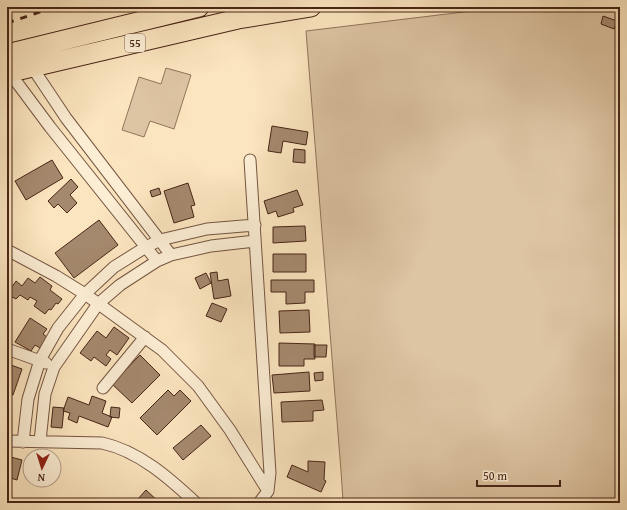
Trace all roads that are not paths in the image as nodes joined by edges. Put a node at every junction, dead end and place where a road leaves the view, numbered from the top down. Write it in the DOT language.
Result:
graph roads {
  1 [pos="199,7"];
  2 [pos="311,7"];
  3 [pos="8,67"];
  4 [pos="32,67"];
  5 [pos="98,159"];
  6 [pos="250,160"];
  7 [pos="84,169"];
  8 [pos="255,225"];
  9 [pos="160,240"];
  10 [pos="255,241"];
  11 [pos="146,247"];
  12 [pos="7,250"];
  13 [pos="171,255"];
  14 [pos="157,261"];
  15 [pos="85,294"];
  16 [pos="98,304"];
  17 [pos="145,337"];
  18 [pos="7,349"];
  19 [pos="40,360"];
  20 [pos="54,367"];
  21 [pos="103,388"];
  22 [pos="7,441"];
  23 [pos="40,441"];
  24 [pos="23,442"];
  25 [pos="268,491"];
  26 [pos="196,503"];
  27 [pos="259,503"];
  1 -- 3 [label="highway, 55"];
  2 -- 4 [label="highway, 55"];
  3 -- 4 [label="highway, 55"];
  3 -- 7 [label="street"];
  4 -- 5 [label="street"];
  5 -- 7 [label="street"];
  5 -- 9 [label="street"];
  6 -- 8 [label="street"];
  7 -- 11 [label="street"];
  8 -- 9 [label="street"];
  8 -- 10 [label="street"];
  9 -- 11 [label="street"];
  9 -- 13 [label="street"];
  10 -- 13 [label="street"];
  10 -- 25 [label="street"];
  11 -- 14 [label="street"];
  11 -- 15 [label="street"];
  12 -- 15 [label="street"];
  13 -- 14 [label="street"];
  14 -- 16 [label="street"];
  15 -- 16 [label="street"];
  15 -- 19 [label="street"];
  16 -- 17 [label="street"];
  16 -- 20 [label="street"];
  17 -- 21 [label="street"];
  17 -- 25 [label="street"];
  18 -- 19 [label="street"];
  19 -- 20 [label="street"];
  19 -- 24 [label="street"];
  20 -- 23 [label="street"];
  22 -- 24 [label="street"];
  23 -- 24 [label="street"];
  23 -- 26 [label="street"];
  25 -- 27 [label="street"];
}
